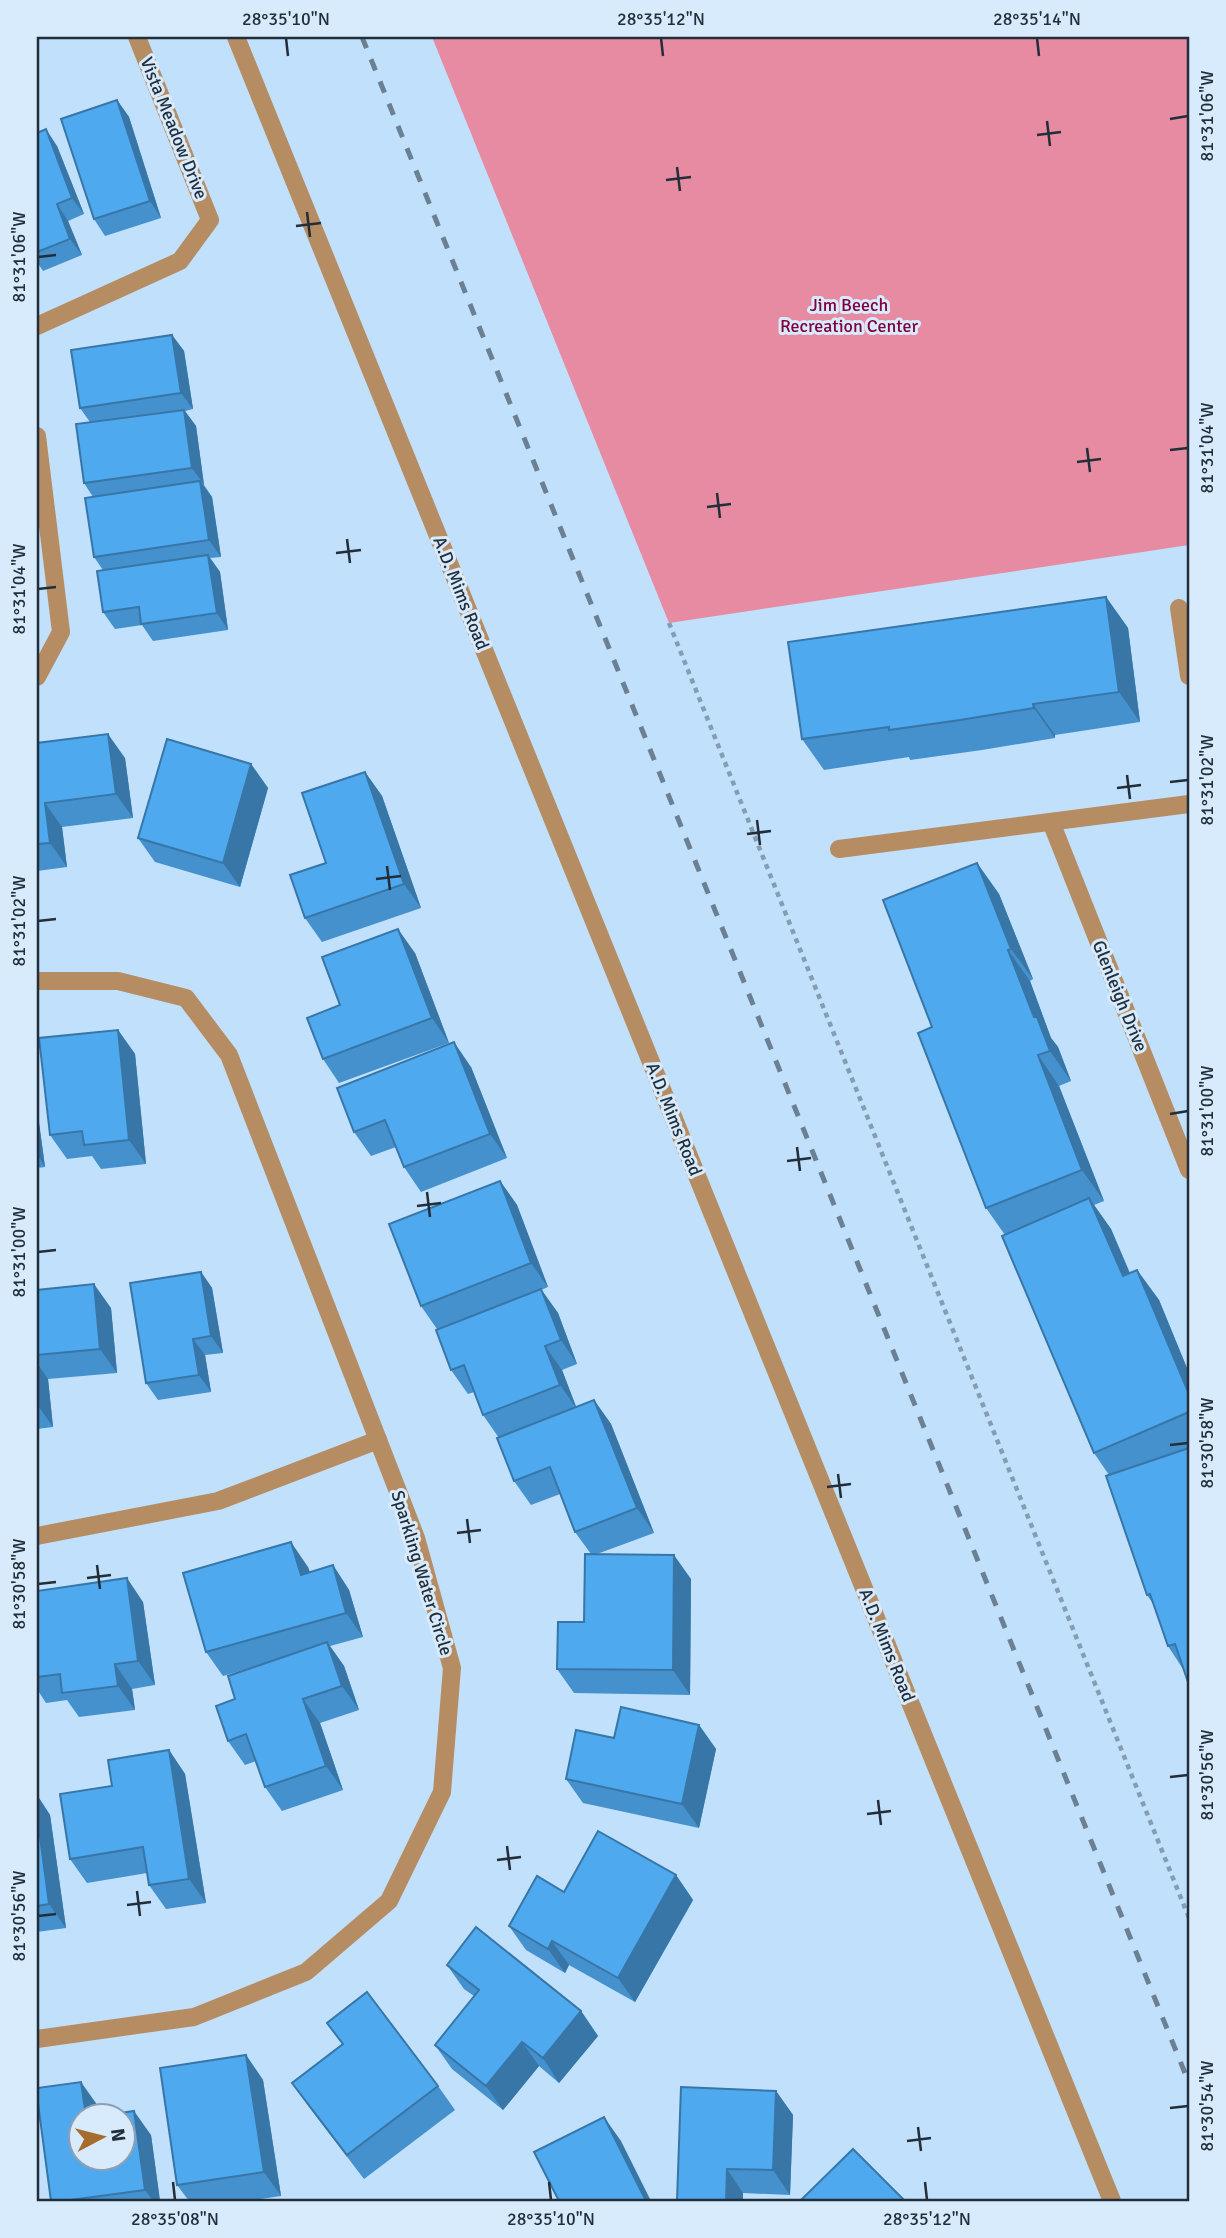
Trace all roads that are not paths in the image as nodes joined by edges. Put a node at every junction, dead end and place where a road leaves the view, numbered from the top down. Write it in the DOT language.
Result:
graph roads {
  1 [pos="138,37"];
  2 [pos="236,37"];
  3 [pos="37,326"];
  4 [pos="37,436"];
  5 [pos="1179,608"];
  6 [pos="1189,676"];
  7 [pos="37,677"];
  8 [pos="1189,804"];
  9 [pos="1051,822"];
  10 [pos="839,849"];
  11 [pos="37,981"];
  12 [pos="1189,1170"];
  13 [pos="378,1440"];
  14 [pos="37,1536"];
  15 [pos="37,2039"];
  16 [pos="1112,2201"];
  1 -- 3 [label="street, Vista Meadow Drive"];
  2 -- 16 [label="street, A.D. Mims Road"];
  4 -- 7 [label="street"];
  5 -- 6 [label="street"];
  8 -- 9 [label="street"];
  9 -- 10 [label="street"];
  9 -- 12 [label="street, Glenleigh Drive"];
  11 -- 13 [label="street, Sparkling Water Circle"];
  13 -- 14 [label="street"];
  13 -- 15 [label="street, Sparkling Water Circle"];
}
